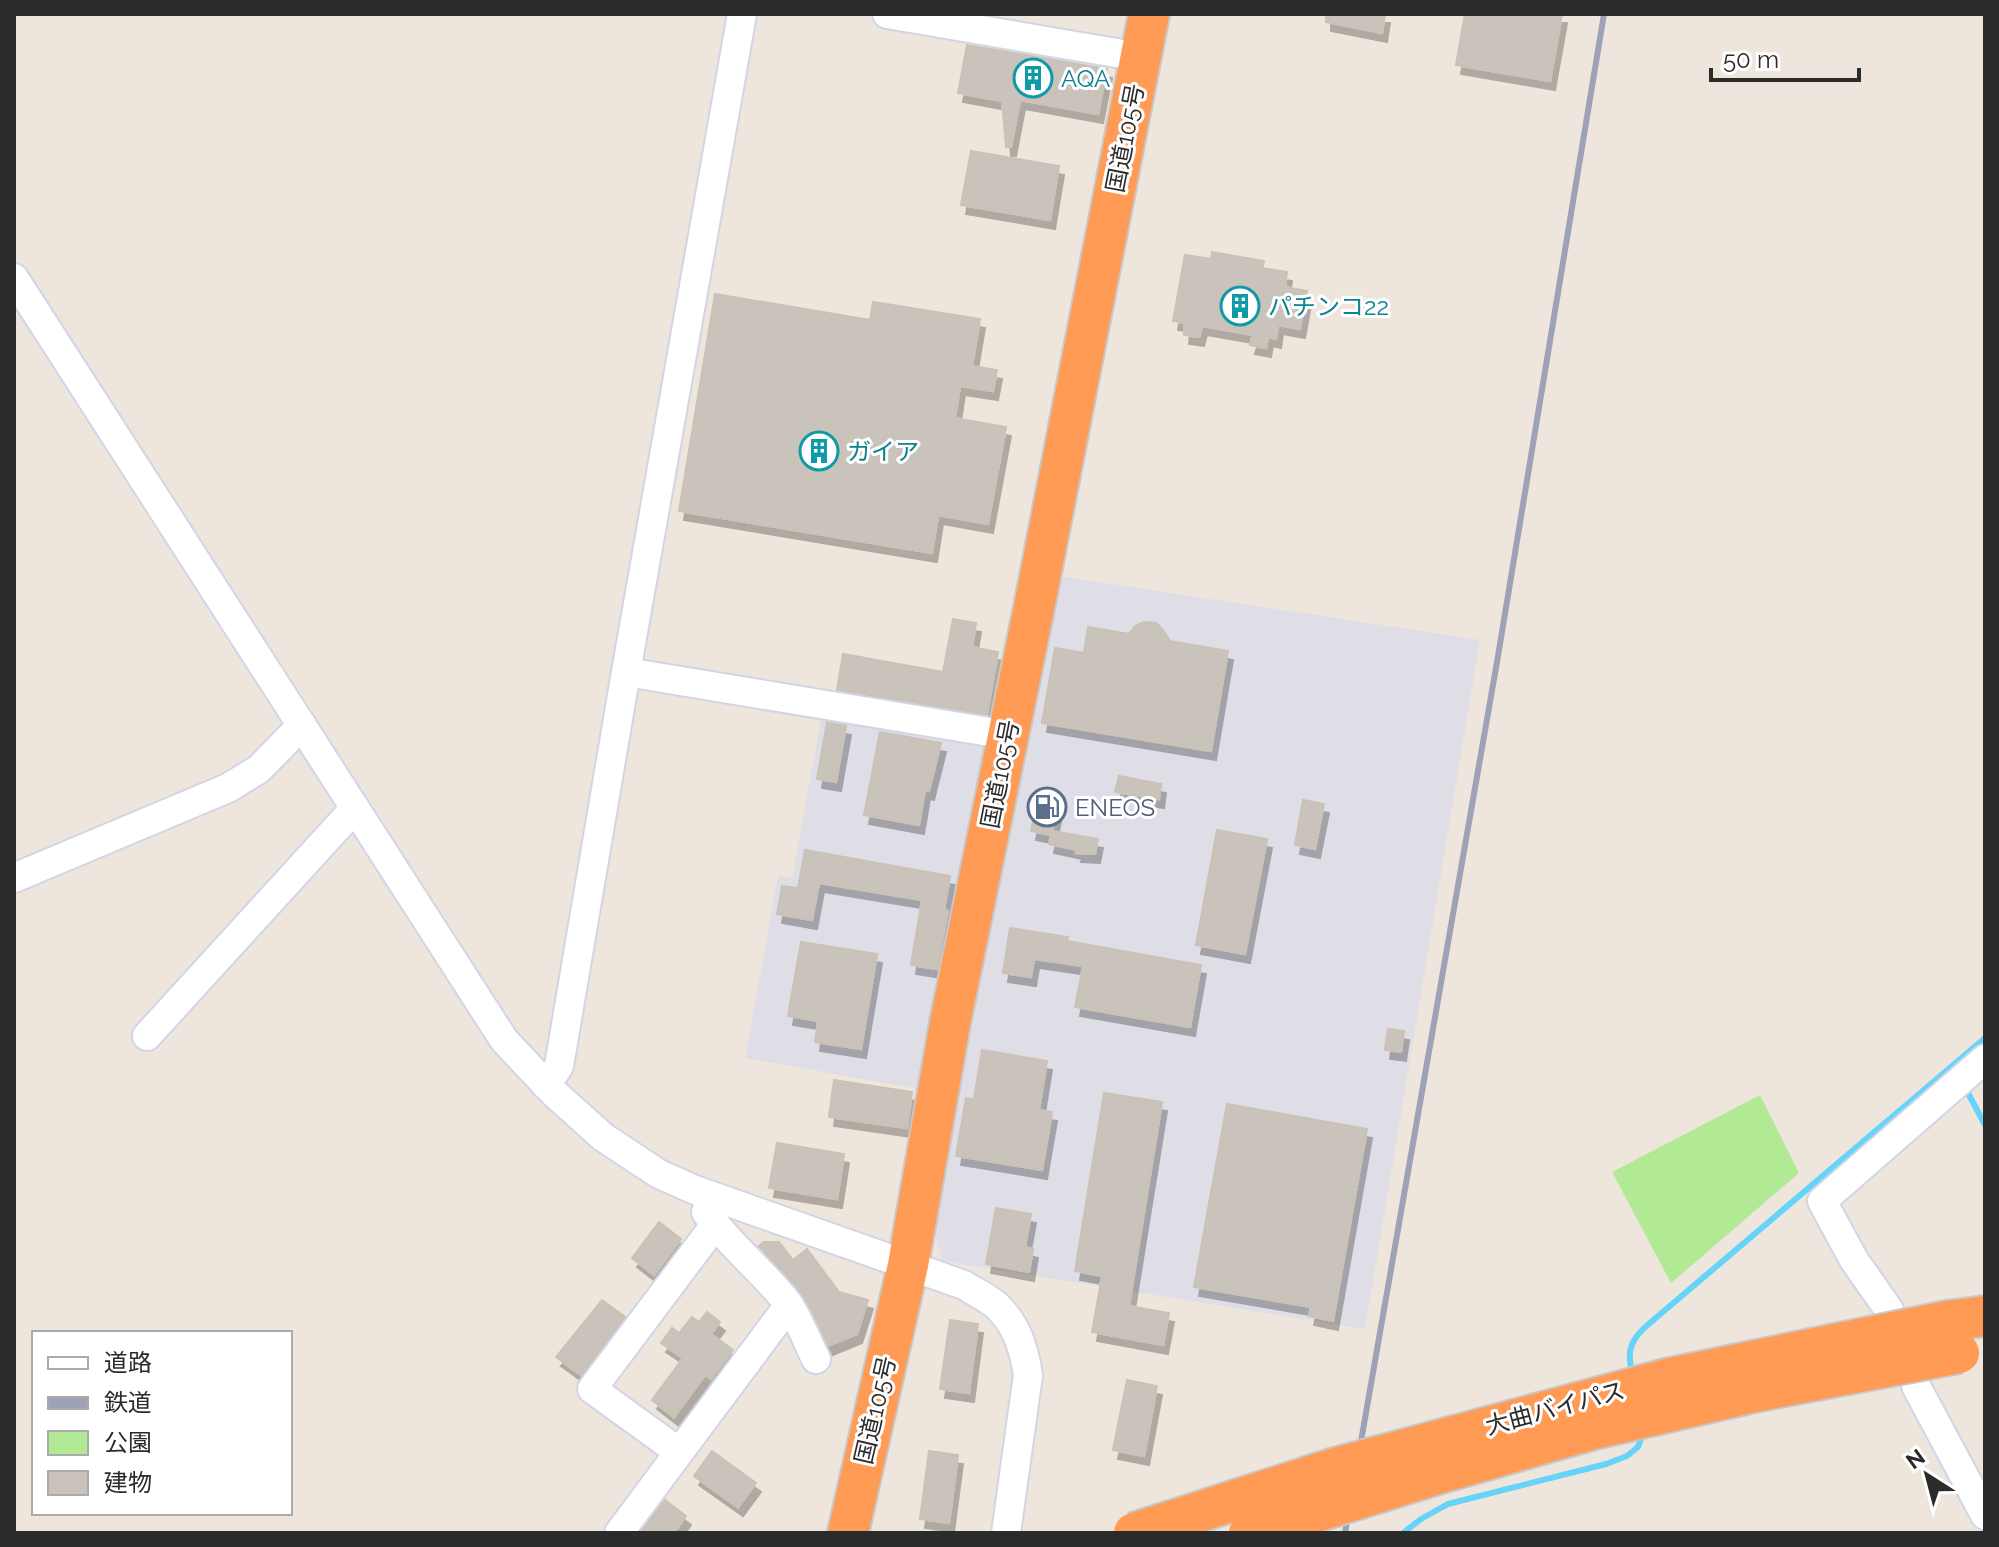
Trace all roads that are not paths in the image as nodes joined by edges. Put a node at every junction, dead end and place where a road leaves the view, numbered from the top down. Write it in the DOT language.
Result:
graph roads {
  1 [pos="742,14"];
  2 [pos="887,14"];
  3 [pos="1149,14"];
  4 [pos="1140,57"];
  5 [pos="14,278"];
  6 [pos="626,672"];
  7 [pos="302,725"];
  8 [pos="1008,735"];
  9 [pos="355,808"];
  10 [pos="14,878"];
  11 [pos="147,1036"];
  12 [pos="1985,1059"];
  13 [pos="546,1085"];
  14 [pos="690,1188"];
  15 [pos="715,1225"];
  16 [pos="908,1265"];
  17 [pos="789,1305"];
  18 [pos="1889,1310"];
  19 [pos="1969,1335"];
  20 [pos="816,1359"];
  21 [pos="1916,1386"];
  22 [pos="679,1452"];
  23 [pos="1985,1515"];
  24 [pos="619,1533"];
  25 [pos="848,1533"];
  26 [pos="1006,1533"];
  27 [pos="1134,1533"];
  28 [pos="1249,1533"];
  1 -- 6 [label="street"];
  2 -- 4 [label="street"];
  3 -- 4 [label="highway, 国道105号"];
  4 -- 8 [label="highway, 国道105号"];
  5 -- 7 [label="street"];
  6 -- 8 [label="street"];
  6 -- 13 [label="street"];
  7 -- 9 [label="street"];
  7 -- 10 [label="street"];
  8 -- 16 [label="highway, 国道105号"];
  9 -- 11 [label="street"];
  9 -- 13 [label="street"];
  12 -- 18 [label="street"];
  13 -- 14 [label="street"];
  14 -- 15 [label="street"];
  14 -- 16 [label="street"];
  15 -- 17 [label="street"];
  15 -- 22 [label="street"];
  16 -- 25 [label="highway, 国道105号"];
  16 -- 26 [label="street"];
  17 -- 20 [label="street"];
  17 -- 22 [label="street"];
  19 -- 27 [label="highway, 大曲バイパス, bridge"];
  19 -- 28 [label="highway, 大曲バイパス, bridge"];
  21 -- 23 [label="street"];
  22 -- 24 [label="street"];
}
